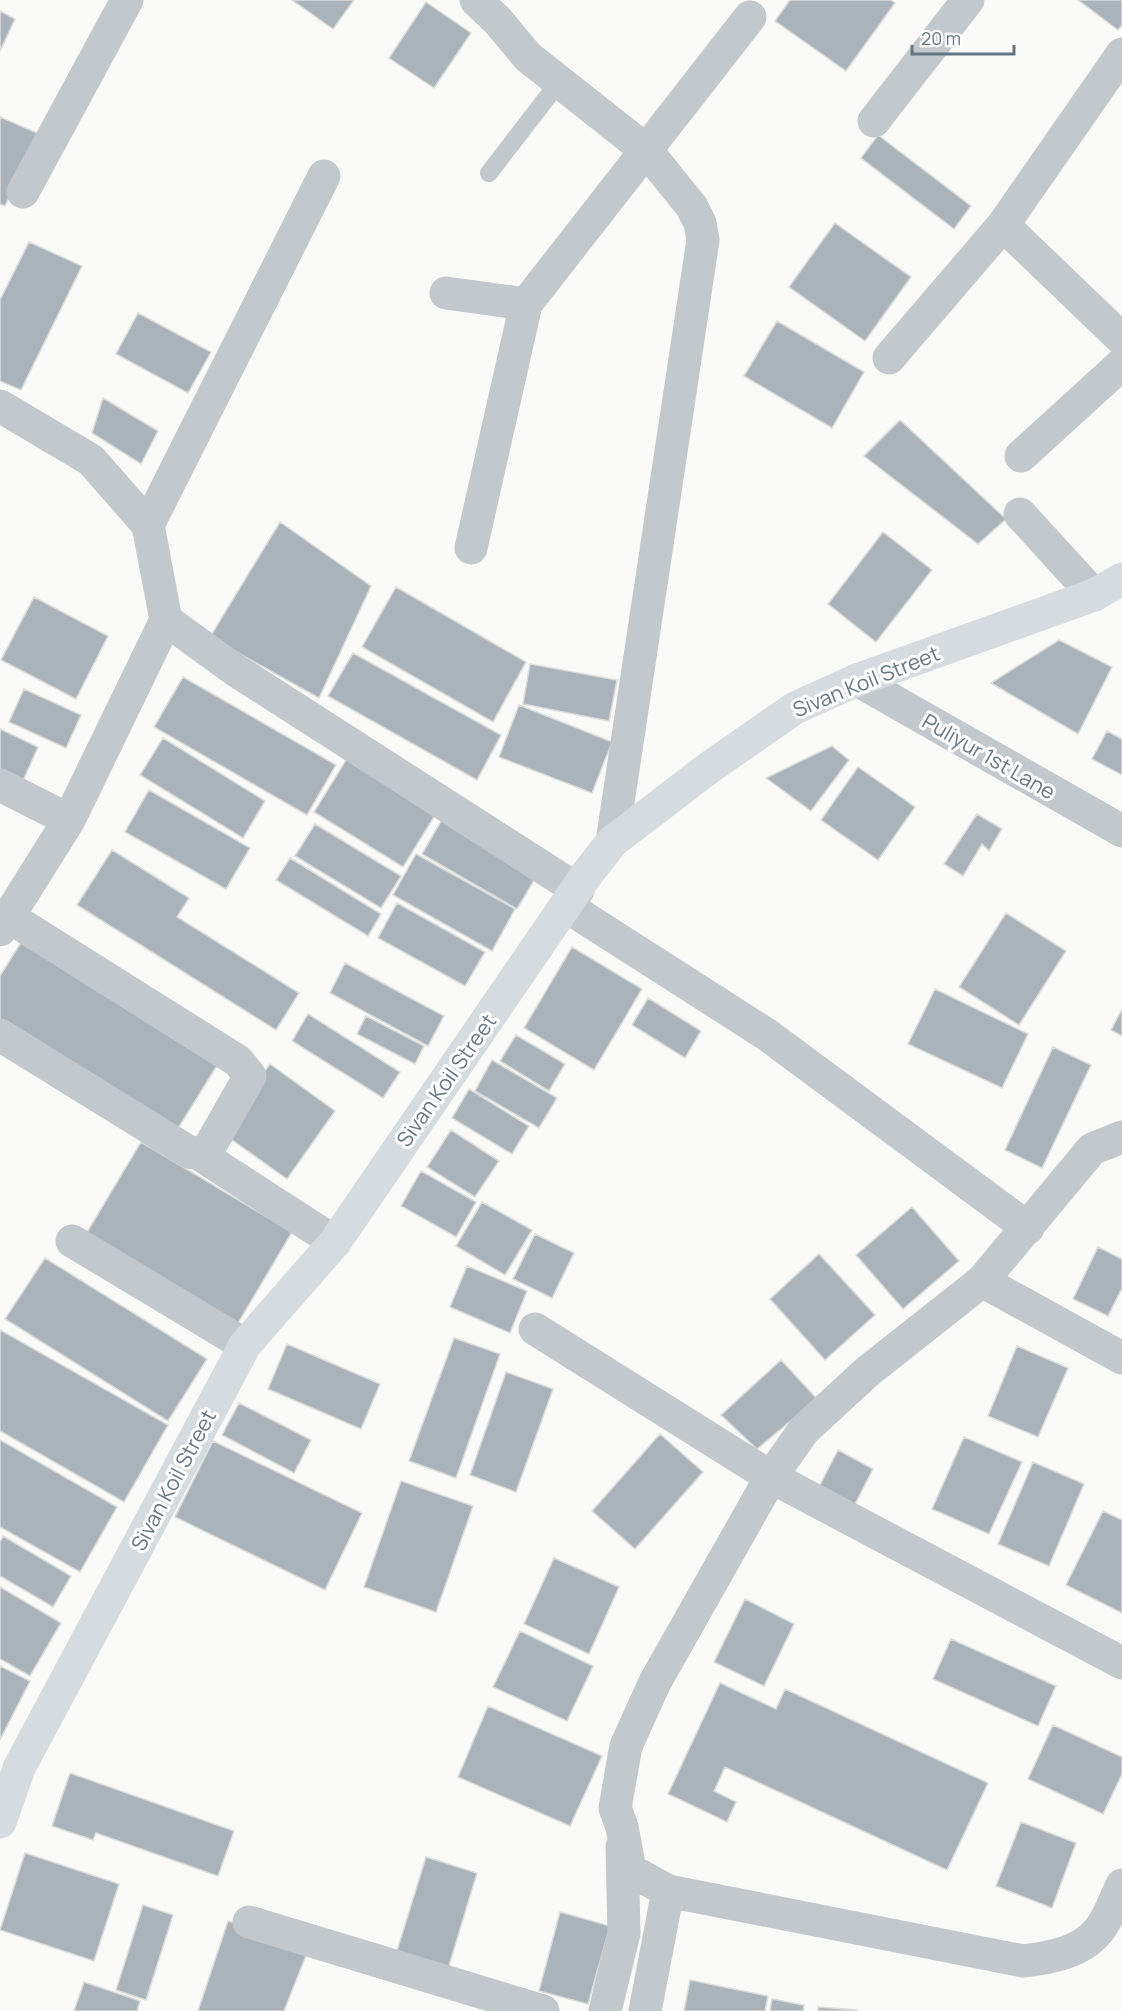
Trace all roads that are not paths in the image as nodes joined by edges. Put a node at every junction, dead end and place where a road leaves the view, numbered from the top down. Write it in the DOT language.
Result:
graph roads {
  1 [pos="127,0"];
  2 [pos="476,0"];
  3 [pos="968,0"];
  4 [pos="750,17"];
  5 [pos="1122,54"];
  6 [pos="559,82"];
  7 [pos="874,121"];
  8 [pos="647,151"];
  9 [pos="489,172"];
  10 [pos="324,176"];
  11 [pos="23,192"];
  12 [pos="1003,225"];
  13 [pos="446,293"];
  14 [pos="526,304"];
  15 [pos="1122,339"];
  16 [pos="889,358"];
  17 [pos="1122,364"];
  18 [pos="0,406"];
  19 [pos="1021,456"];
  20 [pos="1020,514"];
  21 [pos="148,525"];
  22 [pos="471,548"];
  23 [pos="1122,579"];
  24 [pos="1094,595"];
  25 [pos="166,620"];
  26 [pos="857,680"];
  27 [pos="0,785"];
  28 [pos="69,820"];
  29 [pos="1122,831"];
  30 [pos="612,842"];
  31 [pos="572,898"];
  32 [pos="4,924"];
  33 [pos="0,1035"];
  34 [pos="1122,1137"];
  35 [pos="199,1154"];
  36 [pos="1028,1228"];
  37 [pos="72,1241"];
  38 [pos="334,1242"];
  39 [pos="982,1281"];
  40 [pos="535,1329"];
  41 [pos="245,1345"];
  42 [pos="1122,1358"];
  43 [pos="771,1477"];
  44 [pos="1122,1663"];
  45 [pos="0,1822"];
  46 [pos="622,1827"];
  47 [pos="1122,1885"];
  48 [pos="668,1891"];
  49 [pos="249,1922"];
  50 [pos="543,2011"];
  51 [pos="605,2011"];
  52 [pos="645,2011"];
  1 -- 11 [label="street"];
  2 -- 6 [label="street"];
  3 -- 7 [label="street"];
  4 -- 8 [label="street"];
  5 -- 12 [label="street"];
  6 -- 8 [label="street"];
  6 -- 9 [label="lane"];
  8 -- 14 [label="street"];
  8 -- 30 [label="street"];
  10 -- 21 [label="street"];
  12 -- 15 [label="street"];
  12 -- 16 [label="street"];
  13 -- 14 [label="street"];
  14 -- 22 [label="street"];
  17 -- 19 [label="street"];
  18 -- 21 [label="street"];
  20 -- 24 [label="street"];
  21 -- 25 [label="street"];
  23 -- 24 [label="street, Sivan Koil Street"];
  24 -- 26 [label="street, Sivan Koil Street"];
  25 -- 28 [label="street"];
  25 -- 31 [label="street"];
  26 -- 29 [label="street, Puliyur 1st Lane"];
  26 -- 30 [label="street, Sivan Koil Street"];
  27 -- 28 [label="street"];
  28 -- 32 [label="street"];
  30 -- 31 [label="street, Sivan Koil Street"];
  31 -- 36 [label="street"];
  31 -- 38 [label="street, Sivan Koil Street"];
  32 -- 35 [label="street"];
  33 -- 35 [label="street"];
  34 -- 36 [label="street"];
  35 -- 38 [label="street"];
  36 -- 39 [label="street"];
  37 -- 41 [label="street"];
  38 -- 41 [label="street, Sivan Koil Street"];
  39 -- 42 [label="street"];
  39 -- 43 [label="street"];
  40 -- 43 [label="street"];
  41 -- 45 [label="street, Sivan Koil Street"];
  43 -- 44 [label="street"];
  43 -- 46 [label="street"];
  46 -- 48 [label="street"];
  46 -- 51 [label="street"];
  47 -- 48 [label="street"];
  48 -- 52 [label="street"];
  49 -- 50 [label="street"];
}
